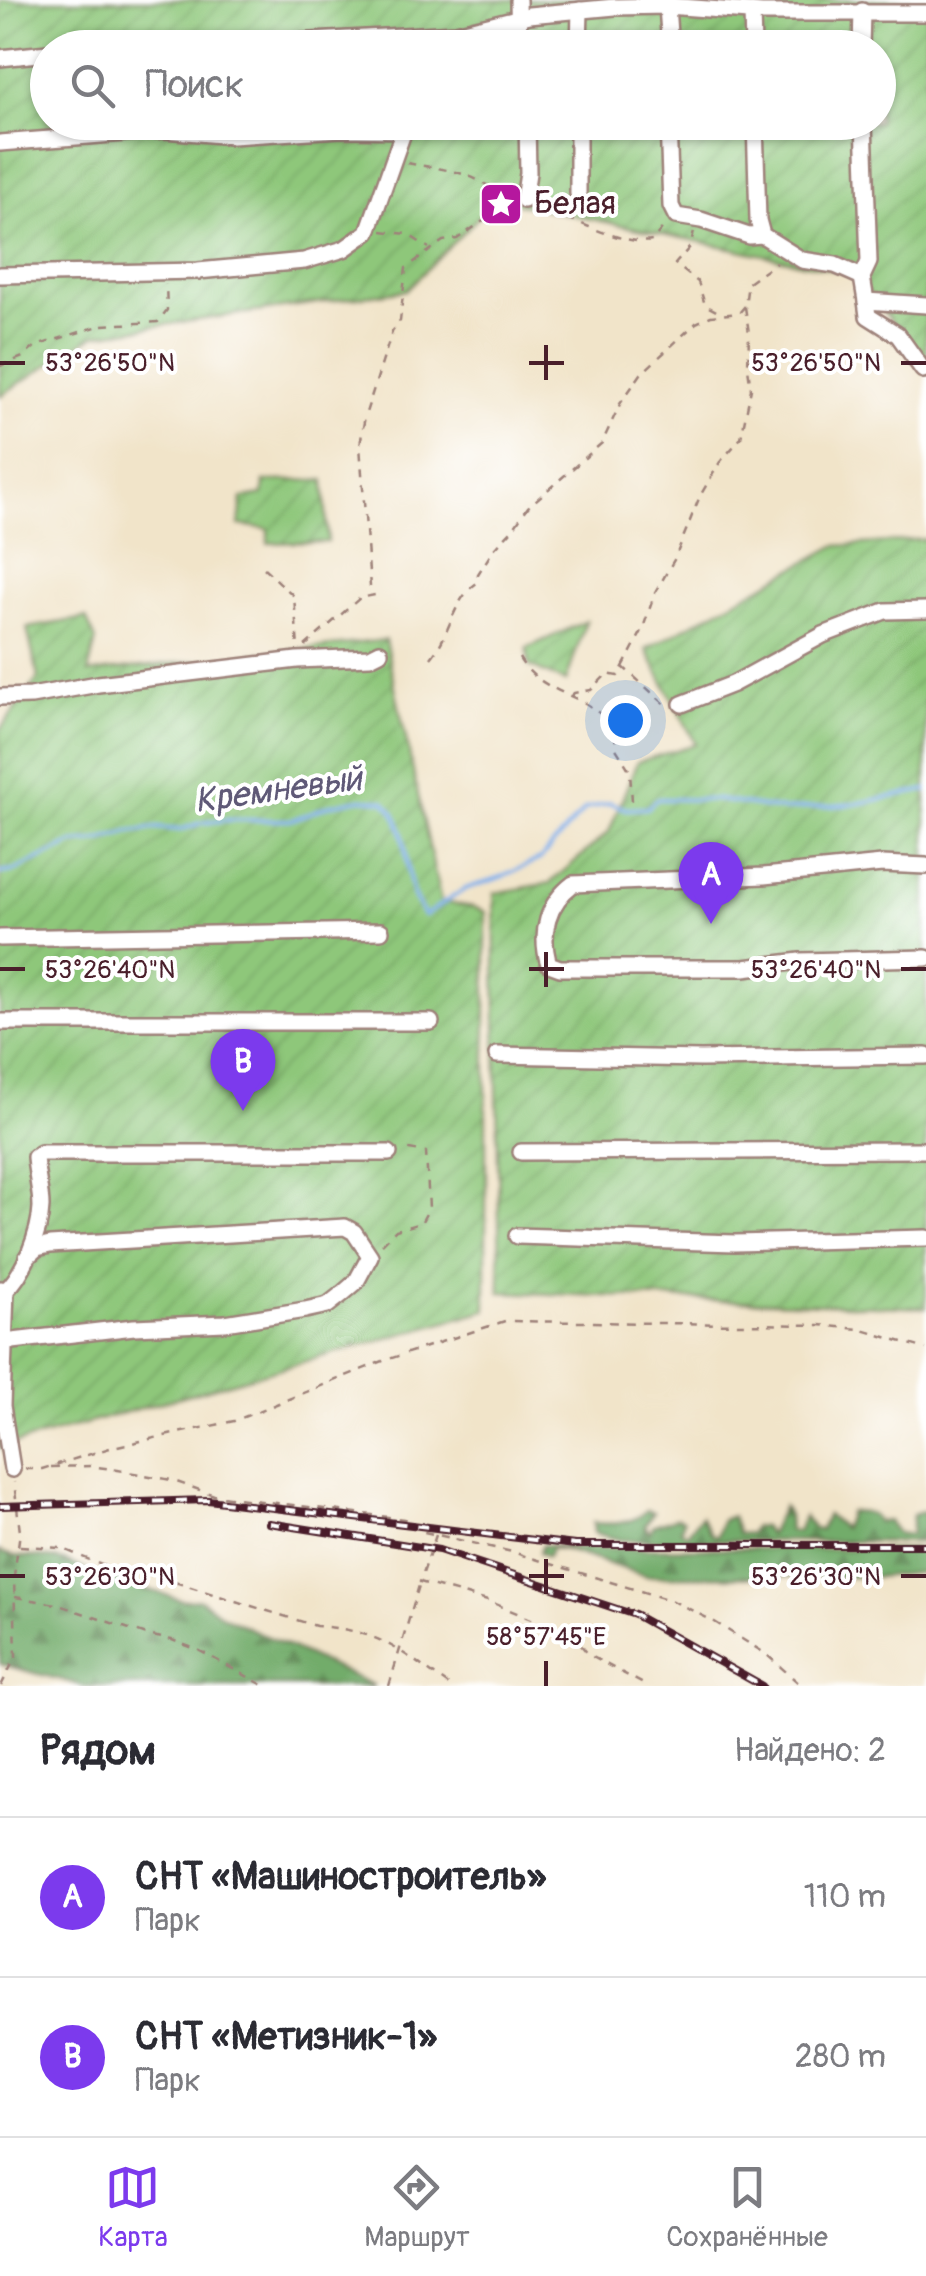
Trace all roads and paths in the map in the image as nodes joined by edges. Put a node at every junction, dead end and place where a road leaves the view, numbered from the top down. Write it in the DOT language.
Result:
graph roads {
  1 [pos="518,0"];
  2 [pos="667,6"];
  3 [pos="580,10"];
  4 [pos="862,11"];
  5 [pos="752,12"];
  6 [pos="926,12"];
  7 [pos="516,18"];
  8 [pos="468,30"];
  9 [pos="517,30"];
  10 [pos="579,30"];
  11 [pos="669,30"];
  12 [pos="752,30"];
  13 [pos="861,30"];
  14 [pos="30,55"];
  15 [pos="0,58"];
  16 [pos="38,140"];
  17 [pos="400,140"];
  18 [pos="527,140"];
  19 [pos="578,140"];
  20 [pos="669,140"];
  21 [pos="756,140"];
  22 [pos="865,140"];
  23 [pos="0,143"];
  24 [pos="394,160"];
  25 [pos="578,194"];
  26 [pos="517,201"];
  27 [pos="680,218"];
  28 [pos="368,232"];
  29 [pos="762,235"];
  30 [pos="430,249"];
  31 [pos="785,251"];
  32 [pos="166,273"];
  33 [pos="0,275"];
  34 [pos="862,277"];
  35 [pos="866,301"];
  36 [pos="745,306"];
  37 [pos="926,306"];
  38 [pos="739,313"];
  39 [pos="724,314"];
  40 [pos="748,324"];
  41 [pos="0,366"];
  42 [pos="924,370"];
  43 [pos="264,568"];
  44 [pos="370,587"];
  45 [pos="375,595"];
  46 [pos="926,610"];
  47 [pos="380,652"];
  48 [pos="431,658"];
  49 [pos="519,658"];
  50 [pos="623,668"];
  51 [pos="0,697"];
  52 [pos="570,697"];
  53 [pos="682,704"];
  54 [pos="632,801"];
  55 [pos="926,866"];
  56 [pos="381,931"];
  57 [pos="0,938"];
  58 [pos="926,958"];
  59 [pos="0,1022"];
  60 [pos="431,1022"];
  61 [pos="497,1055"];
  62 [pos="926,1056"];
  63 [pos="926,1150"];
  64 [pos="388,1152"];
  65 [pos="521,1152"];
  66 [pos="517,1236"];
  67 [pos="926,1238"];
  68 [pos="28,1256"];
  69 [pos="370,1256"];
  70 [pos="3,1290"];
  71 [pos="4,1342"];
  72 [pos="926,1349"];
  73 [pos="2,1420"];
  74 [pos="49,1467"];
  75 [pos="12,1469"];
  76 [pos="436,1534"];
  77 [pos="20,1546"];
  78 [pos="420,1582"];
  79 [pos="15,1597"];
  80 [pos="400,1650"];
  81 [pos="1,1686"];
  82 [pos="264,1686"];
  83 [pos="389,1686"];
  84 [pos="450,1686"];
  85 [pos="647,1686"];
  86 [pos="802,1686"];
  1 -- 7 [label="lane"];
  2 -- 3 [label="lane"];
  2 -- 5 [label="lane"];
  2 -- 11 [label="lane"];
  3 -- 7 [label="lane"];
  3 -- 10 [label="lane"];
  4 -- 5 [label="lane"];
  4 -- 6 [label="lane"];
  4 -- 13 [label="lane"];
  5 -- 12 [label="lane"];
  7 -- 8 [label="lane"];
  7 -- 9 [label="lane"];
  14 -- 15 [label="lane"];
  16 -- 23 [label="lane"];
  17 -- 24 [label="lane"];
  18 -- 26 [label="lane"];
  19 -- 25 [label="lane"];
  20 -- 27 [label="lane"];
  21 -- 29 [label="lane"];
  22 -- 34 [label="lane"];
  24 -- 26 [label="path"];
  24 -- 28 [label="lane"];
  26 -- 27 [label="path"];
  26 -- 30 [label="path"];
  27 -- 29 [label="lane"];
  27 -- 39 [label="path"];
  28 -- 30 [label="path"];
  28 -- 32 [label="lane"];
  29 -- 31 [label="lane"];
  30 -- 44 [label="path"];
  31 -- 34 [label="lane"];
  31 -- 36 [label="path"];
  32 -- 33 [label="lane"];
  32 -- 41 [label="path"];
  34 -- 35 [label="lane"];
  35 -- 37 [label="lane"];
  35 -- 42 [label="lane"];
  36 -- 38 [label="path"];
  36 -- 40 [label="path"];
  38 -- 39 [label="path"];
  38 -- 40 [label="path"];
  39 -- 48 [label="path"];
  40 -- 50 [label="path"];
  43 -- 45 [label="path"];
  46 -- 53 [label="lane"];
  47 -- 51 [label="lane"];
  49 -- 52 [label="path"];
  50 -- 52 [label="path"];
  50 -- 53 [label="path"];
  52 -- 54 [label="path"];
  55 -- 58 [label="lane"];
  56 -- 57 [label="lane"];
  59 -- 60 [label="lane"];
  61 -- 62 [label="lane"];
  63 -- 65 [label="lane"];
  64 -- 68 [label="lane"];
  64 -- 69 [label="path"];
  66 -- 67 [label="lane"];
  68 -- 69 [label="lane"];
  68 -- 70 [label="lane"];
  69 -- 71 [label="lane"];
  70 -- 71 [label="lane"];
  71 -- 73 [label="lane"];
  72 -- 74 [label="path"];
  73 -- 75 [label="lane"];
  74 -- 75 [label="path"];
  74 -- 76 [label="path"];
  75 -- 77 [label="path"];
  76 -- 78 [label="path"];
  76 -- 86 [label="path"];
  77 -- 79 [label="path"];
  77 -- 80 [label="path"];
  78 -- 80 [label="path"];
  78 -- 85 [label="path"];
  79 -- 81 [label="path"];
  79 -- 82 [label="path"];
  80 -- 83 [label="path"];
  80 -- 84 [label="path"];
}
